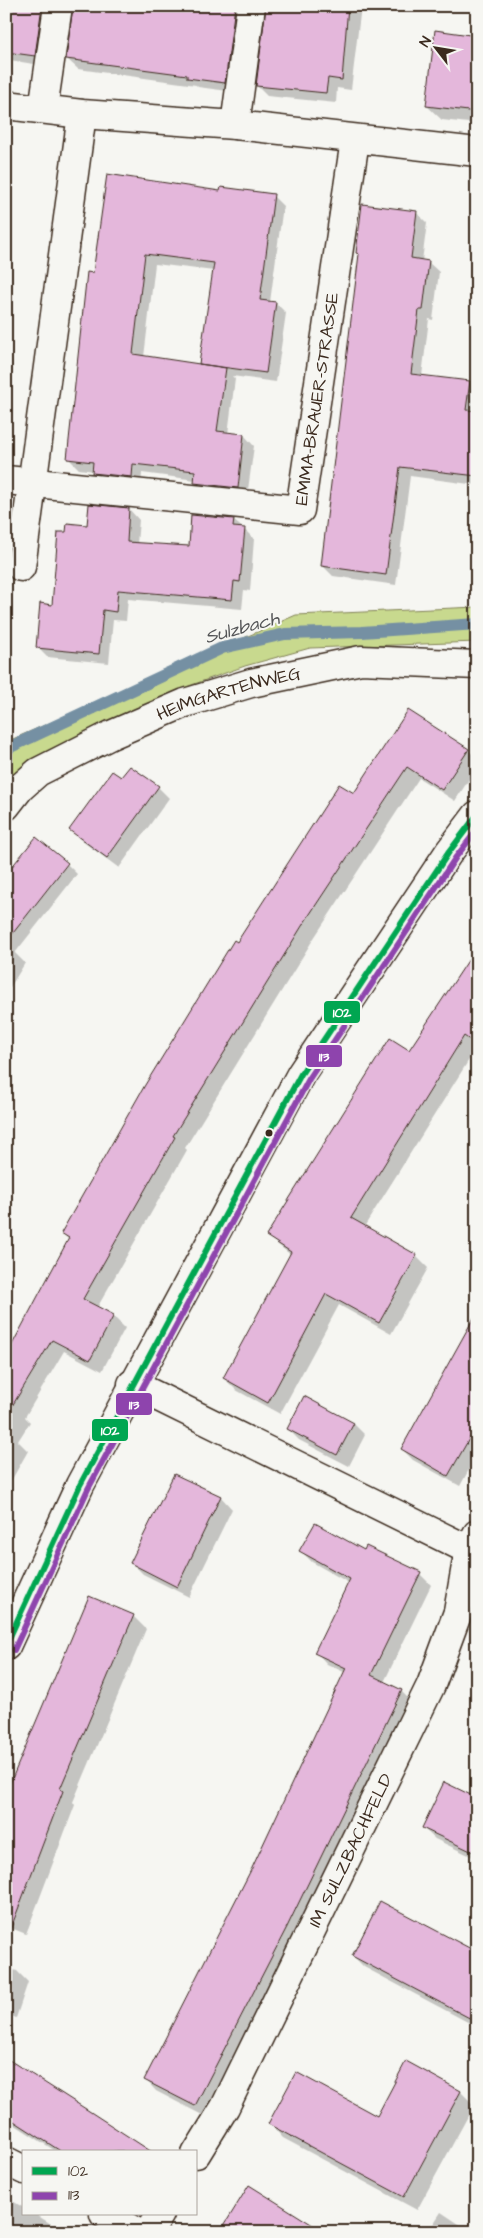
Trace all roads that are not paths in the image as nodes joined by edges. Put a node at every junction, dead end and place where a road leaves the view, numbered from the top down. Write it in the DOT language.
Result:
graph roads {
  1 [pos="58,6"];
  2 [pos="251,6"];
  3 [pos="6,105"];
  4 [pos="43,109"];
  5 [pos="82,114"];
  6 [pos="235,125"];
  7 [pos="355,140"];
  8 [pos="477,152"];
  9 [pos="19,481"];
  10 [pos="20,567"];
  11 [pos="477,665"];
  12 [pos="6,806"];
  13 [pos="477,815"];
  14 [pos="132,1384"];
  15 [pos="474,1546"];
  16 [pos="6,1646"];
  17 [pos="198,2151"];
  18 [pos="6,2161"];
  19 [pos="22,2169"];
  20 [pos="108,2216"];
  21 [pos="159,2216"];
  22 [pos="136,2232"];
  23 [pos="149,2232"];
  1 -- 4 [label="street"];
  2 -- 6 [label="street"];
  3 -- 4 [label="street"];
  4 -- 5 [label="street"];
  5 -- 6 [label="street"];
  5 -- 9 [label="street"];
  6 -- 7 [label="street"];
  7 -- 8 [label="street"];
  7 -- 9 [label="street, EMMA-BRAUER-STRASSE"];
  9 -- 10 [label="street"];
  11 -- 12 [label="street, HEIMGARTENWEG"];
  13 -- 14 [label="street"];
  14 -- 15 [label="street"];
  14 -- 16 [label="street"];
  15 -- 17 [label="street, IM SULZBACHFELD"];
  18 -- 19 [label="street"];
  20 -- 22 [label="street"];
  21 -- 23 [label="street"];
}
